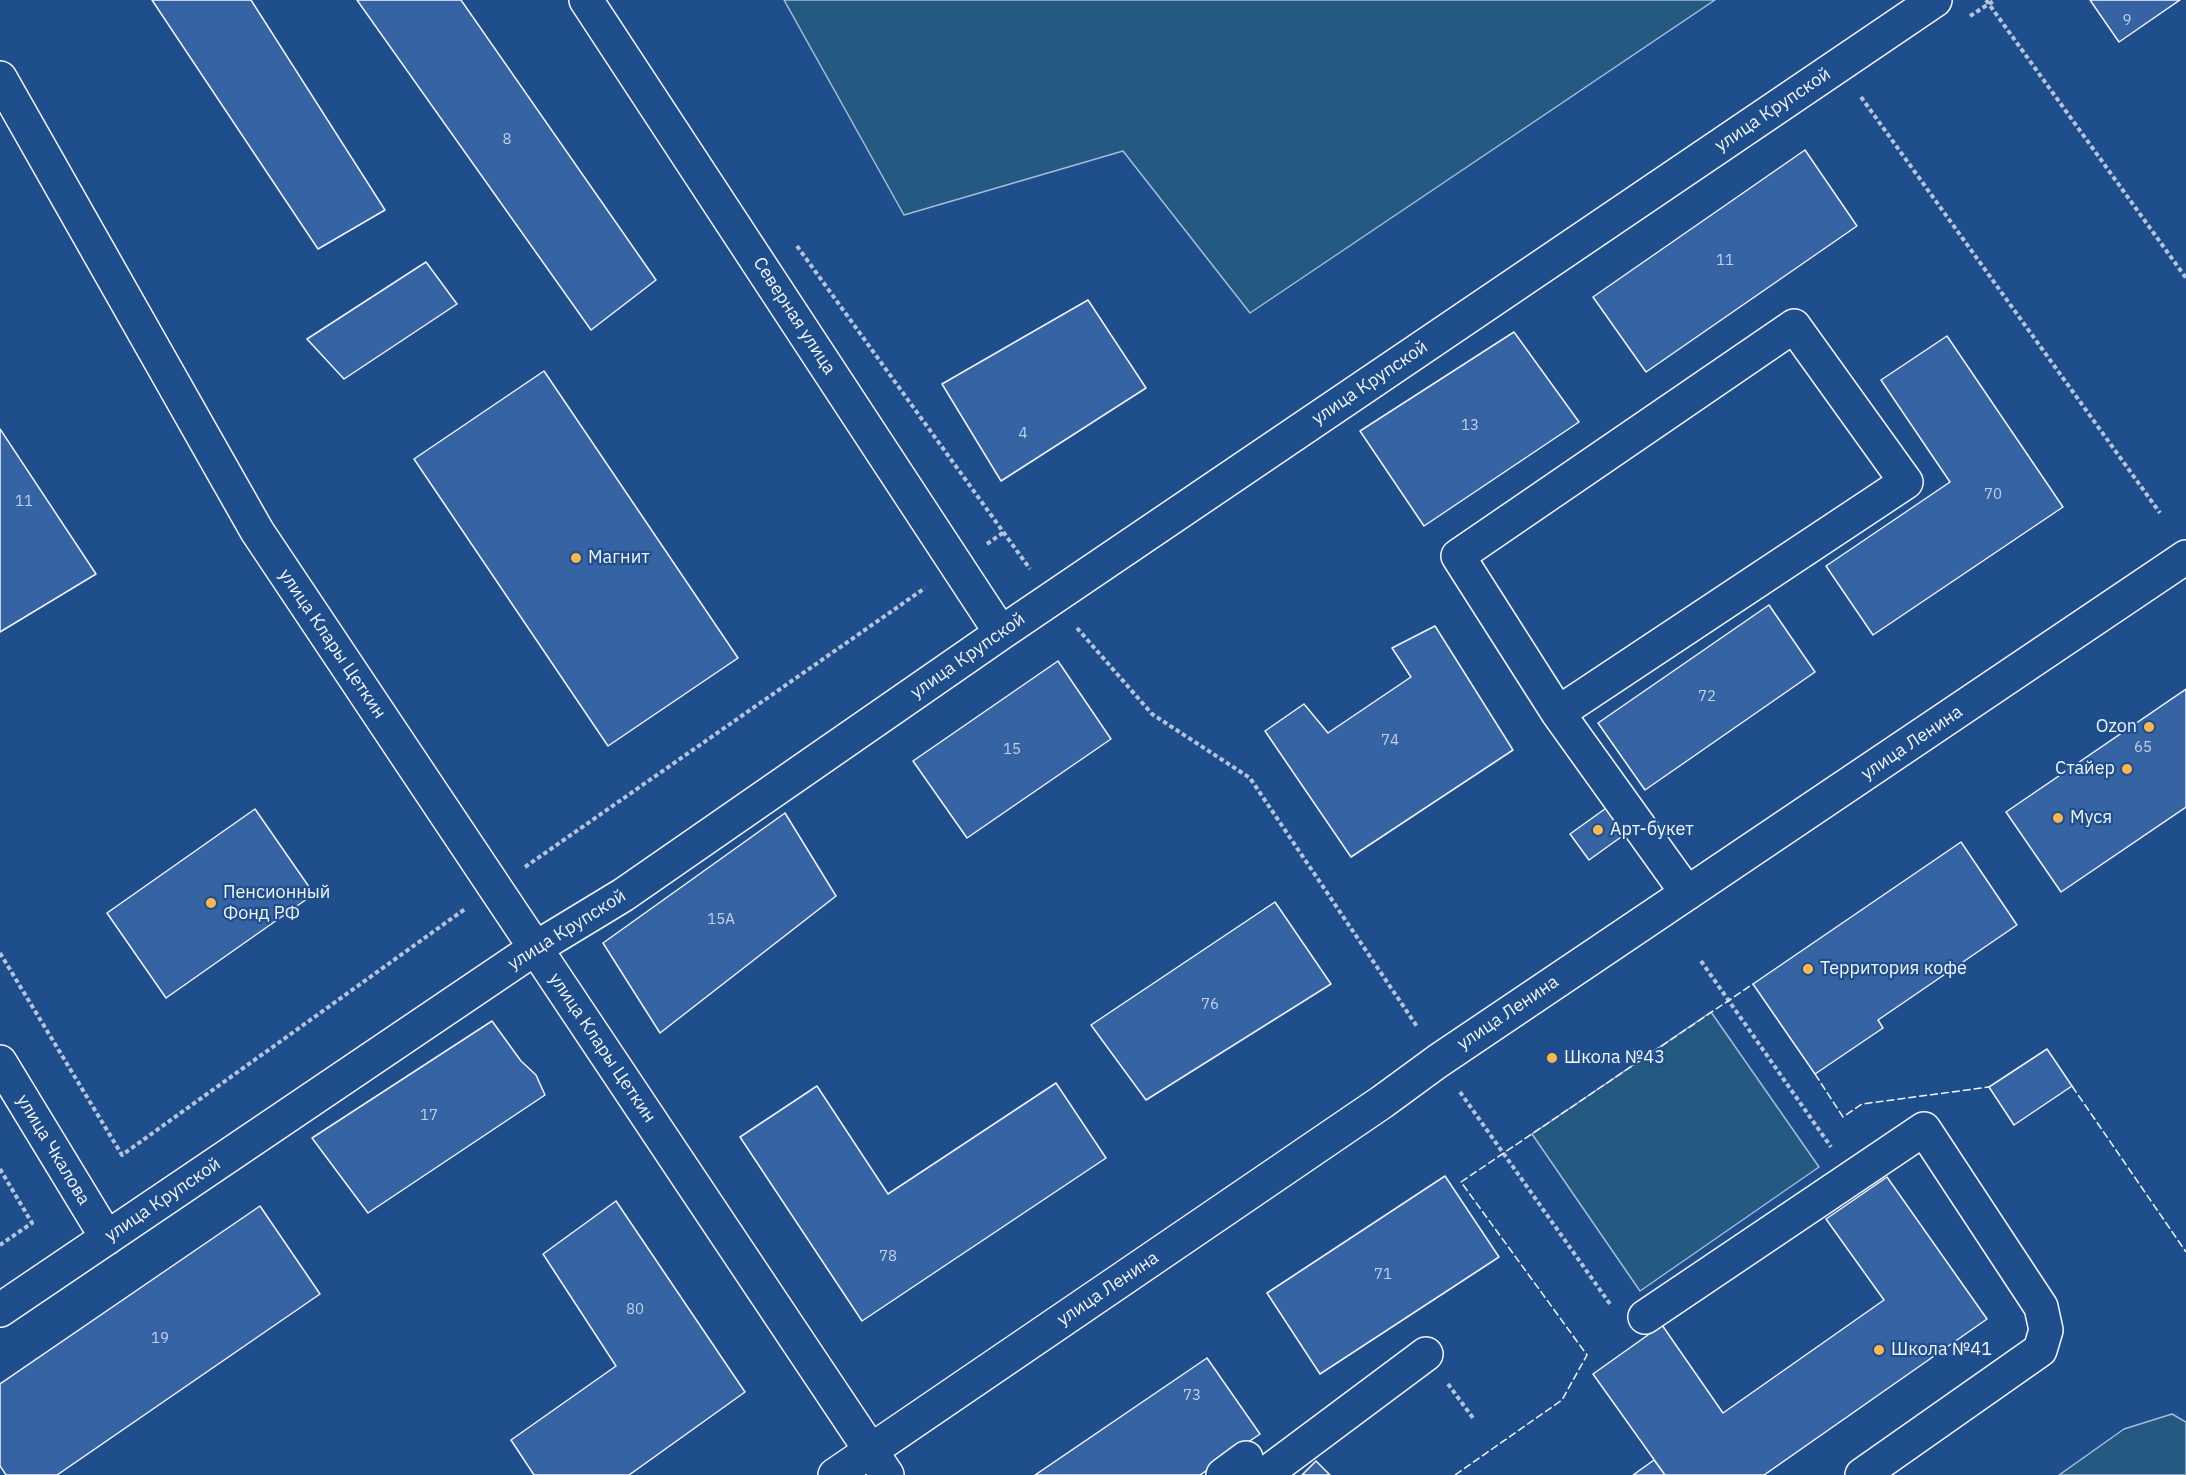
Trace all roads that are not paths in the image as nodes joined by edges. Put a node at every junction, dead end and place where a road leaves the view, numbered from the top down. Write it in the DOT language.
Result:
graph roads {
  1 [pos="586,0"];
  2 [pos="1935,0"];
  3 [pos="0,78"];
  4 [pos="2186,557"];
  5 [pos="1001,633"];
  6 [pos="1558,713"];
  7 [pos="1687,893"];
  8 [pos="534,949"];
  9 [pos="0,1062"];
  10 [pos="107,1238"];
  11 [pos="0,1310"];
  12 [pos="1645,1317"];
  13 [pos="1426,1354"];
  14 [pos="879,1463"];
  15 [pos="1245,1469"];
  16 [pos="835,1475"];
  17 [pos="1862,1475"];
  1 -- 5 [label="street, Северная улица"];
  2 -- 5 [label="street, улица Крупской"];
  3 -- 8 [label="street, улица Клары Цеткин"];
  4 -- 7 [label="street, улица Ленина"];
  5 -- 8 [label="street, улица Крупской"];
  6 -- 6 [label="street"];
  6 -- 7 [label="street"];
  7 -- 14 [label="street, улица Ленина"];
  8 -- 10 [label="street, улица Крупской"];
  8 -- 14 [label="street, улица Клары Цеткин"];
  9 -- 10 [label="street, улица Чкалова"];
  10 -- 11 [label="street, улица Крупской"];
  12 -- 17 [label="street"];
  13 -- 15 [label="street"];
  14 -- 16 [label="street, улица Ленина"];
}
